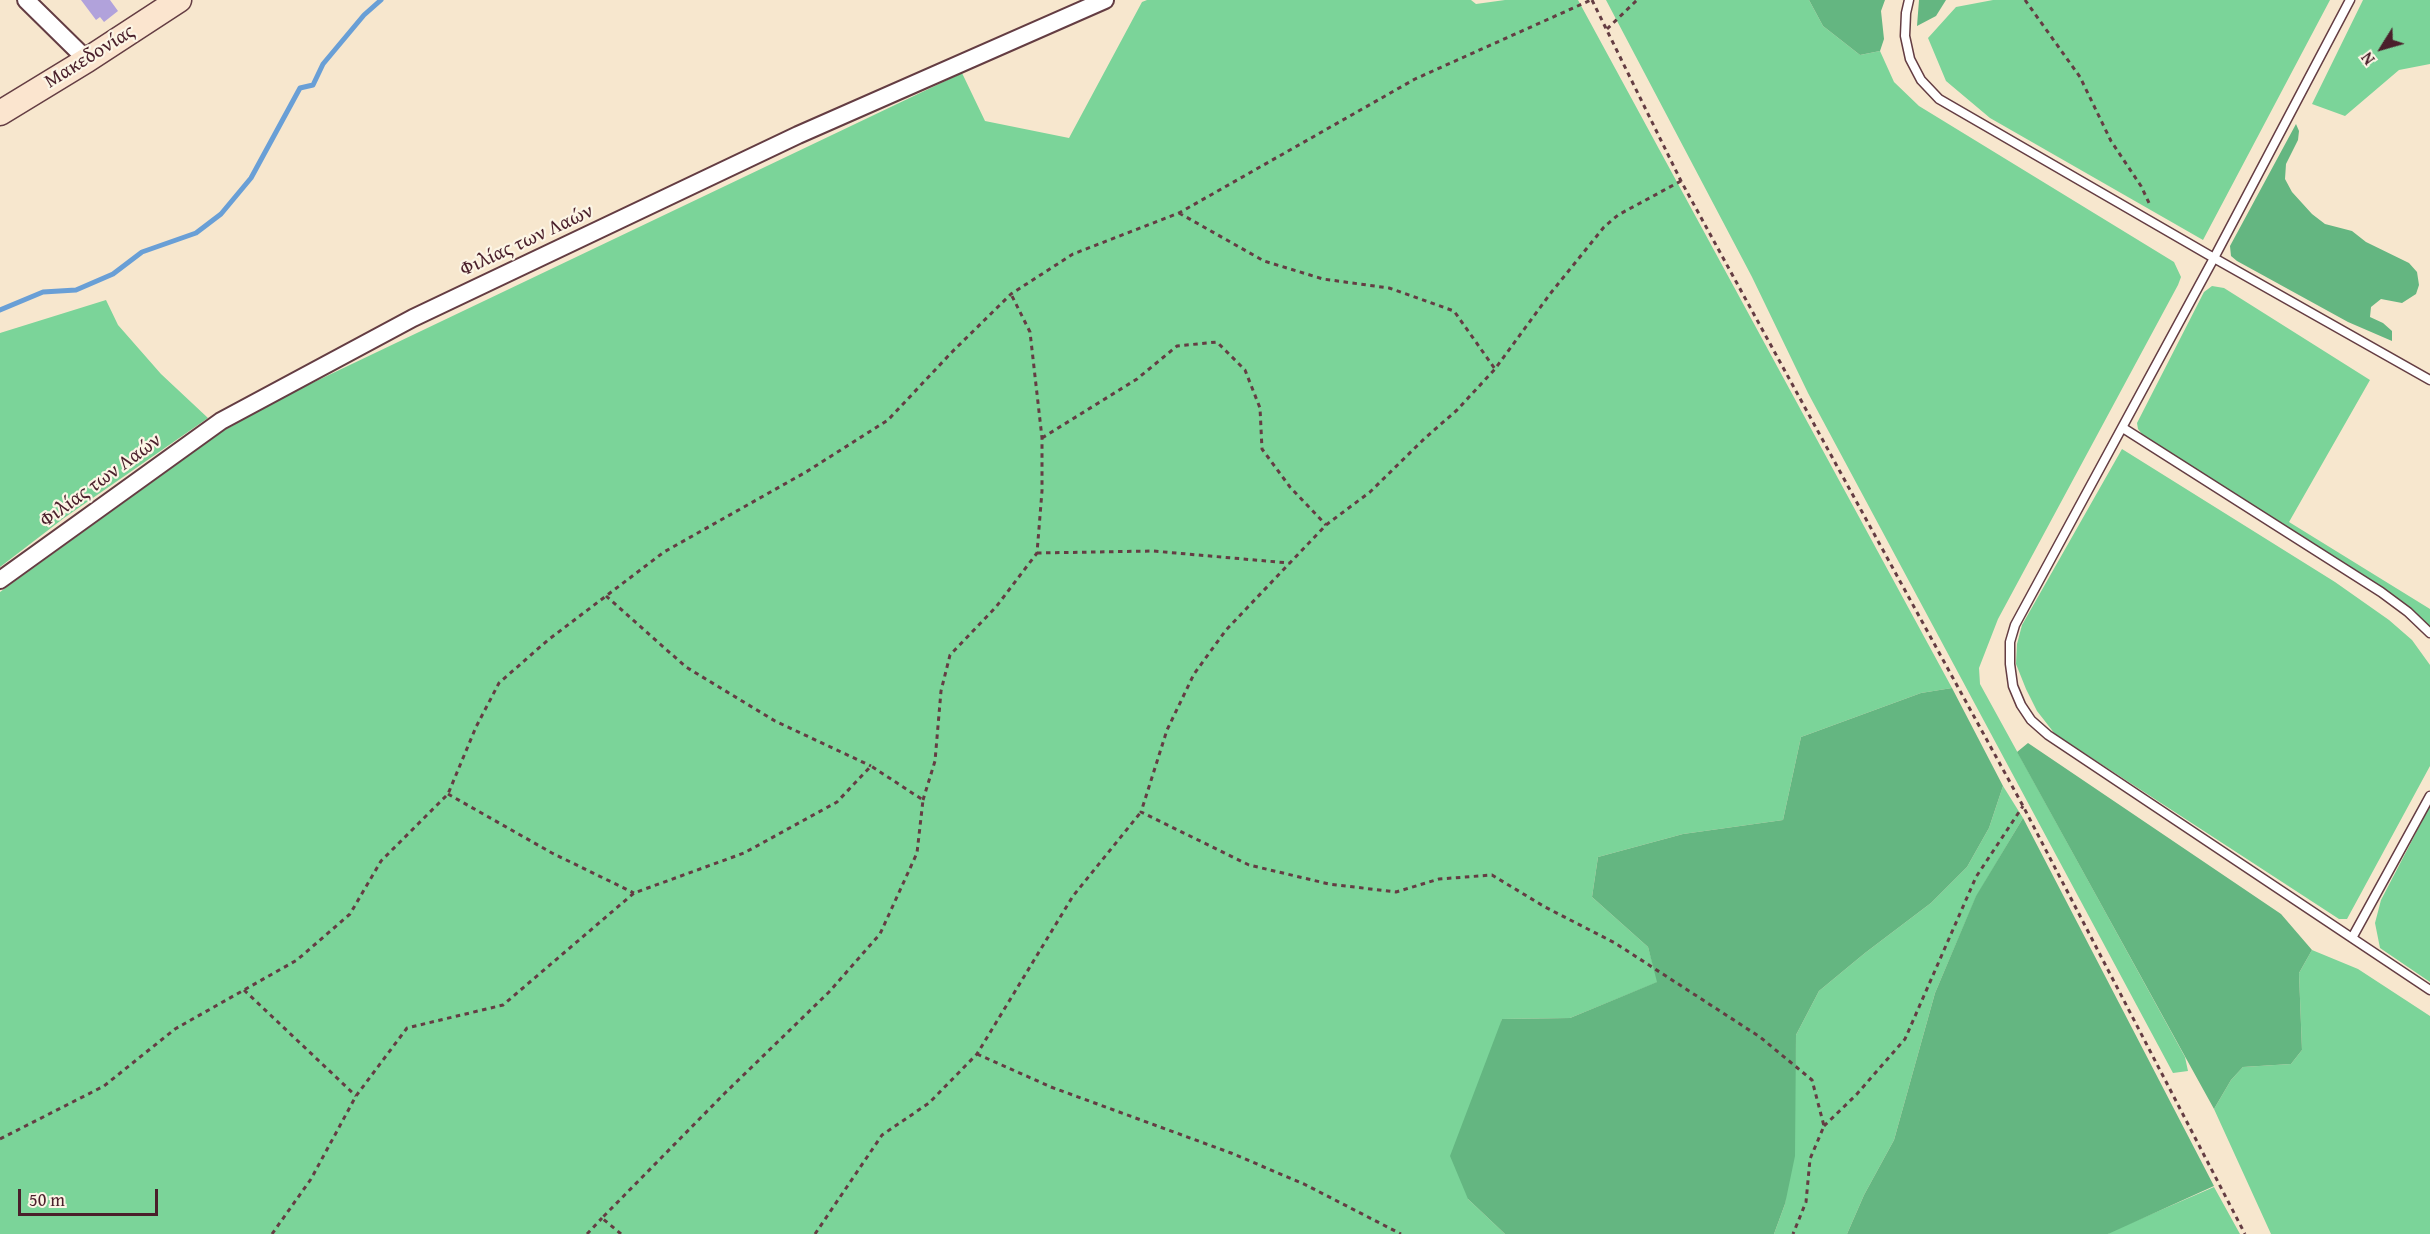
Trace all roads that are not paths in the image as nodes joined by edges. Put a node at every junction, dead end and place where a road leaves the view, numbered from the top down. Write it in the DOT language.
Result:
graph roads {
  1 [pos="26,0"];
  2 [pos="179,0"];
  3 [pos="1105,0"];
  4 [pos="1909,0"];
  5 [pos="2350,0"];
  6 [pos="87,60"];
  7 [pos="0,113"];
  8 [pos="2214,258"];
  9 [pos="2430,380"];
  10 [pos="2123,428"];
  11 [pos="0,580"];
  12 [pos="2430,633"];
  13 [pos="2430,796"];
  14 [pos="2352,938"];
  15 [pos="2430,990"];
  1 -- 6 [label="street"];
  2 -- 6 [label="street, Μακεδονίας"];
  3 -- 11 [label="street, Φιλίας των Λαών"];
  4 -- 8 [label="lane"];
  5 -- 8 [label="lane"];
  6 -- 7 [label="street, Μακεδονίας"];
  8 -- 9 [label="lane"];
  8 -- 10 [label="lane"];
  10 -- 12 [label="lane"];
  10 -- 14 [label="lane"];
  13 -- 14 [label="lane"];
  14 -- 15 [label="lane"];
}
